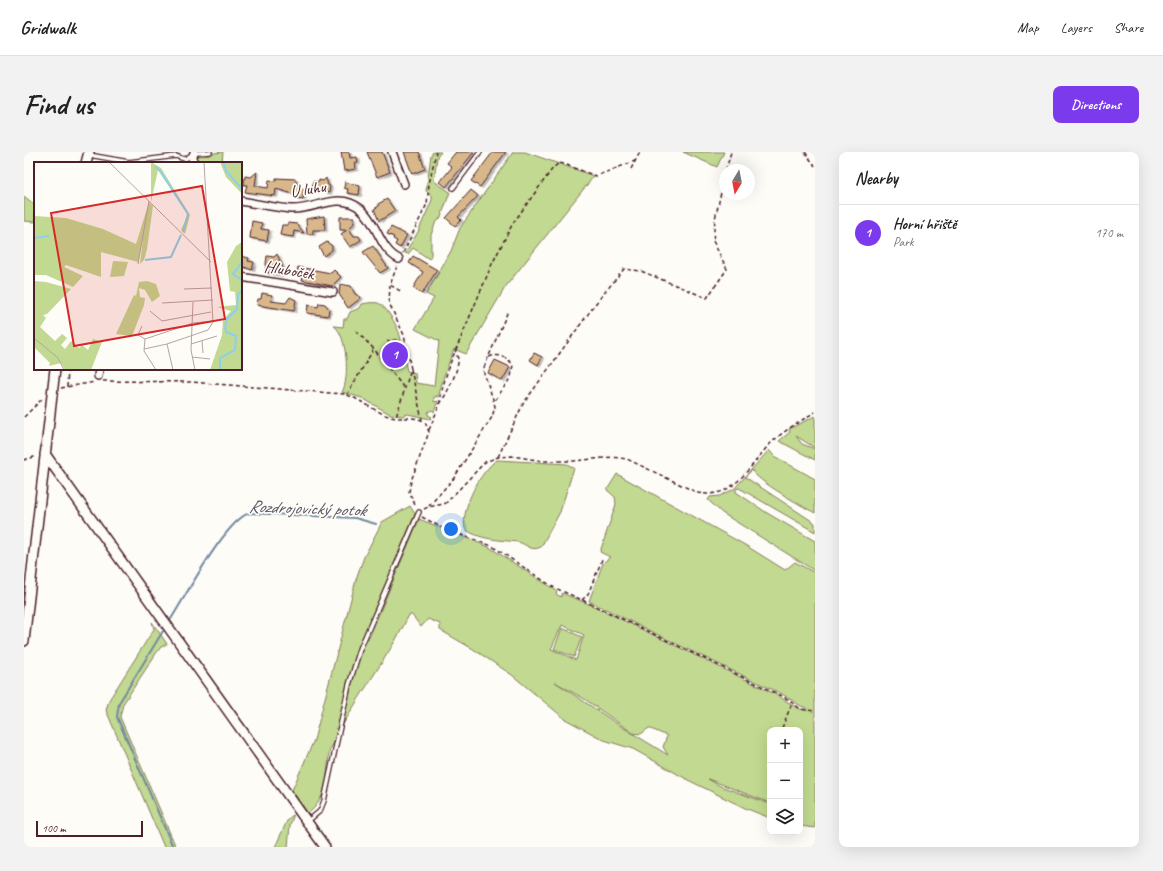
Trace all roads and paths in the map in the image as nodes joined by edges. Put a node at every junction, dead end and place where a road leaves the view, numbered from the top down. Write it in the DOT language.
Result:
graph roads {
  1 [pos="210,152"];
  2 [pos="392,152"];
  3 [pos="436,152"];
  4 [pos="480,152"];
  5 [pos="640,152"];
  6 [pos="731,152"];
  7 [pos="805,152"];
  8 [pos="194,153"];
  9 [pos="88,156"];
  10 [pos="635,160"];
  11 [pos="728,164"];
  12 [pos="815,166"];
  13 [pos="631,169"];
  14 [pos="404,184"];
  15 [pos="452,188"];
  16 [pos="719,200"];
  17 [pos="242,201"];
  18 [pos="399,259"];
  19 [pos="242,277"];
  20 [pos="390,285"];
  21 [pos="333,292"];
  22 [pos="402,292"];
  23 [pos="508,311"];
  24 [pos="356,331"];
  25 [pos="389,343"];
  26 [pos="374,349"];
  27 [pos="455,350"];
  28 [pos="408,354"];
  29 [pos="489,358"];
  30 [pos="411,369"];
  31 [pos="55,370"];
  32 [pos="68,370"];
  33 [pos="404,388"];
  34 [pos="52,390"];
  35 [pos="347,395"];
  36 [pos="494,402"];
  37 [pos="439,406"];
  38 [pos="815,412"];
  39 [pos="24,417"];
  40 [pos="396,417"];
  41 [pos="422,420"];
  42 [pos="429,432"];
  43 [pos="45,454"];
  44 [pos="498,457"];
  45 [pos="24,460"];
  46 [pos="429,506"];
  47 [pos="419,512"];
  48 [pos="603,557"];
  49 [pos="582,600"];
  50 [pos="24,641"];
  51 [pos="792,703"];
  52 [pos="815,711"];
  53 [pos="782,727"];
  54 [pos="307,822"];
  55 [pos="325,847"];
  1 -- 8 [label="lane"];
  2 -- 14 [label="street"];
  3 -- 18 [label="path"];
  4 -- 15 [label="lane"];
  5 -- 10 [label="path"];
  6 -- 11 [label="path"];
  7 -- 12 [label="path"];
  8 -- 9 [label="lane"];
  10 -- 13 [label="path"];
  10 -- 27 [label="path"];
  16 -- 44 [label="path"];
  17 -- 18 [label="street, U luhu"];
  18 -- 20 [label="path"];
  19 -- 21 [label="street, Hluboček"];
  20 -- 22 [label="path"];
  20 -- 28 [label="path"];
  23 -- 29 [label="path"];
  24 -- 26 [label="path"];
  25 -- 28 [label="path"];
  26 -- 33 [label="path"];
  26 -- 35 [label="path"];
  27 -- 37 [label="path"];
  27 -- 37 [label="path"];
  28 -- 30 [label="path"];
  29 -- 36 [label="path"];
  29 -- 36 [label="path"];
  30 -- 33 [label="path"];
  30 -- 41 [label="path"];
  31 -- 34 [label="street"];
  32 -- 35 [label="path"];
  33 -- 40 [label="path"];
  34 -- 39 [label="path"];
  34 -- 43 [label="street"];
  35 -- 40 [label="path"];
  36 -- 46 [label="path"];
  37 -- 42 [label="path"];
  38 -- 44 [label="path"];
  40 -- 41 [label="path"];
  41 -- 42 [label="path"];
  42 -- 47 [label="path"];
  43 -- 45 [label="path"];
  43 -- 50 [label="street"];
  43 -- 54 [label="street"];
  44 -- 46 [label="path"];
  46 -- 47 [label="path"];
  47 -- 49 [label="path"];
  47 -- 54 [label="lane"];
  48 -- 49 [label="path"];
  49 -- 51 [label="path"];
  51 -- 52 [label="path"];
  51 -- 53 [label="path"];
  54 -- 55 [label="street"];
}
